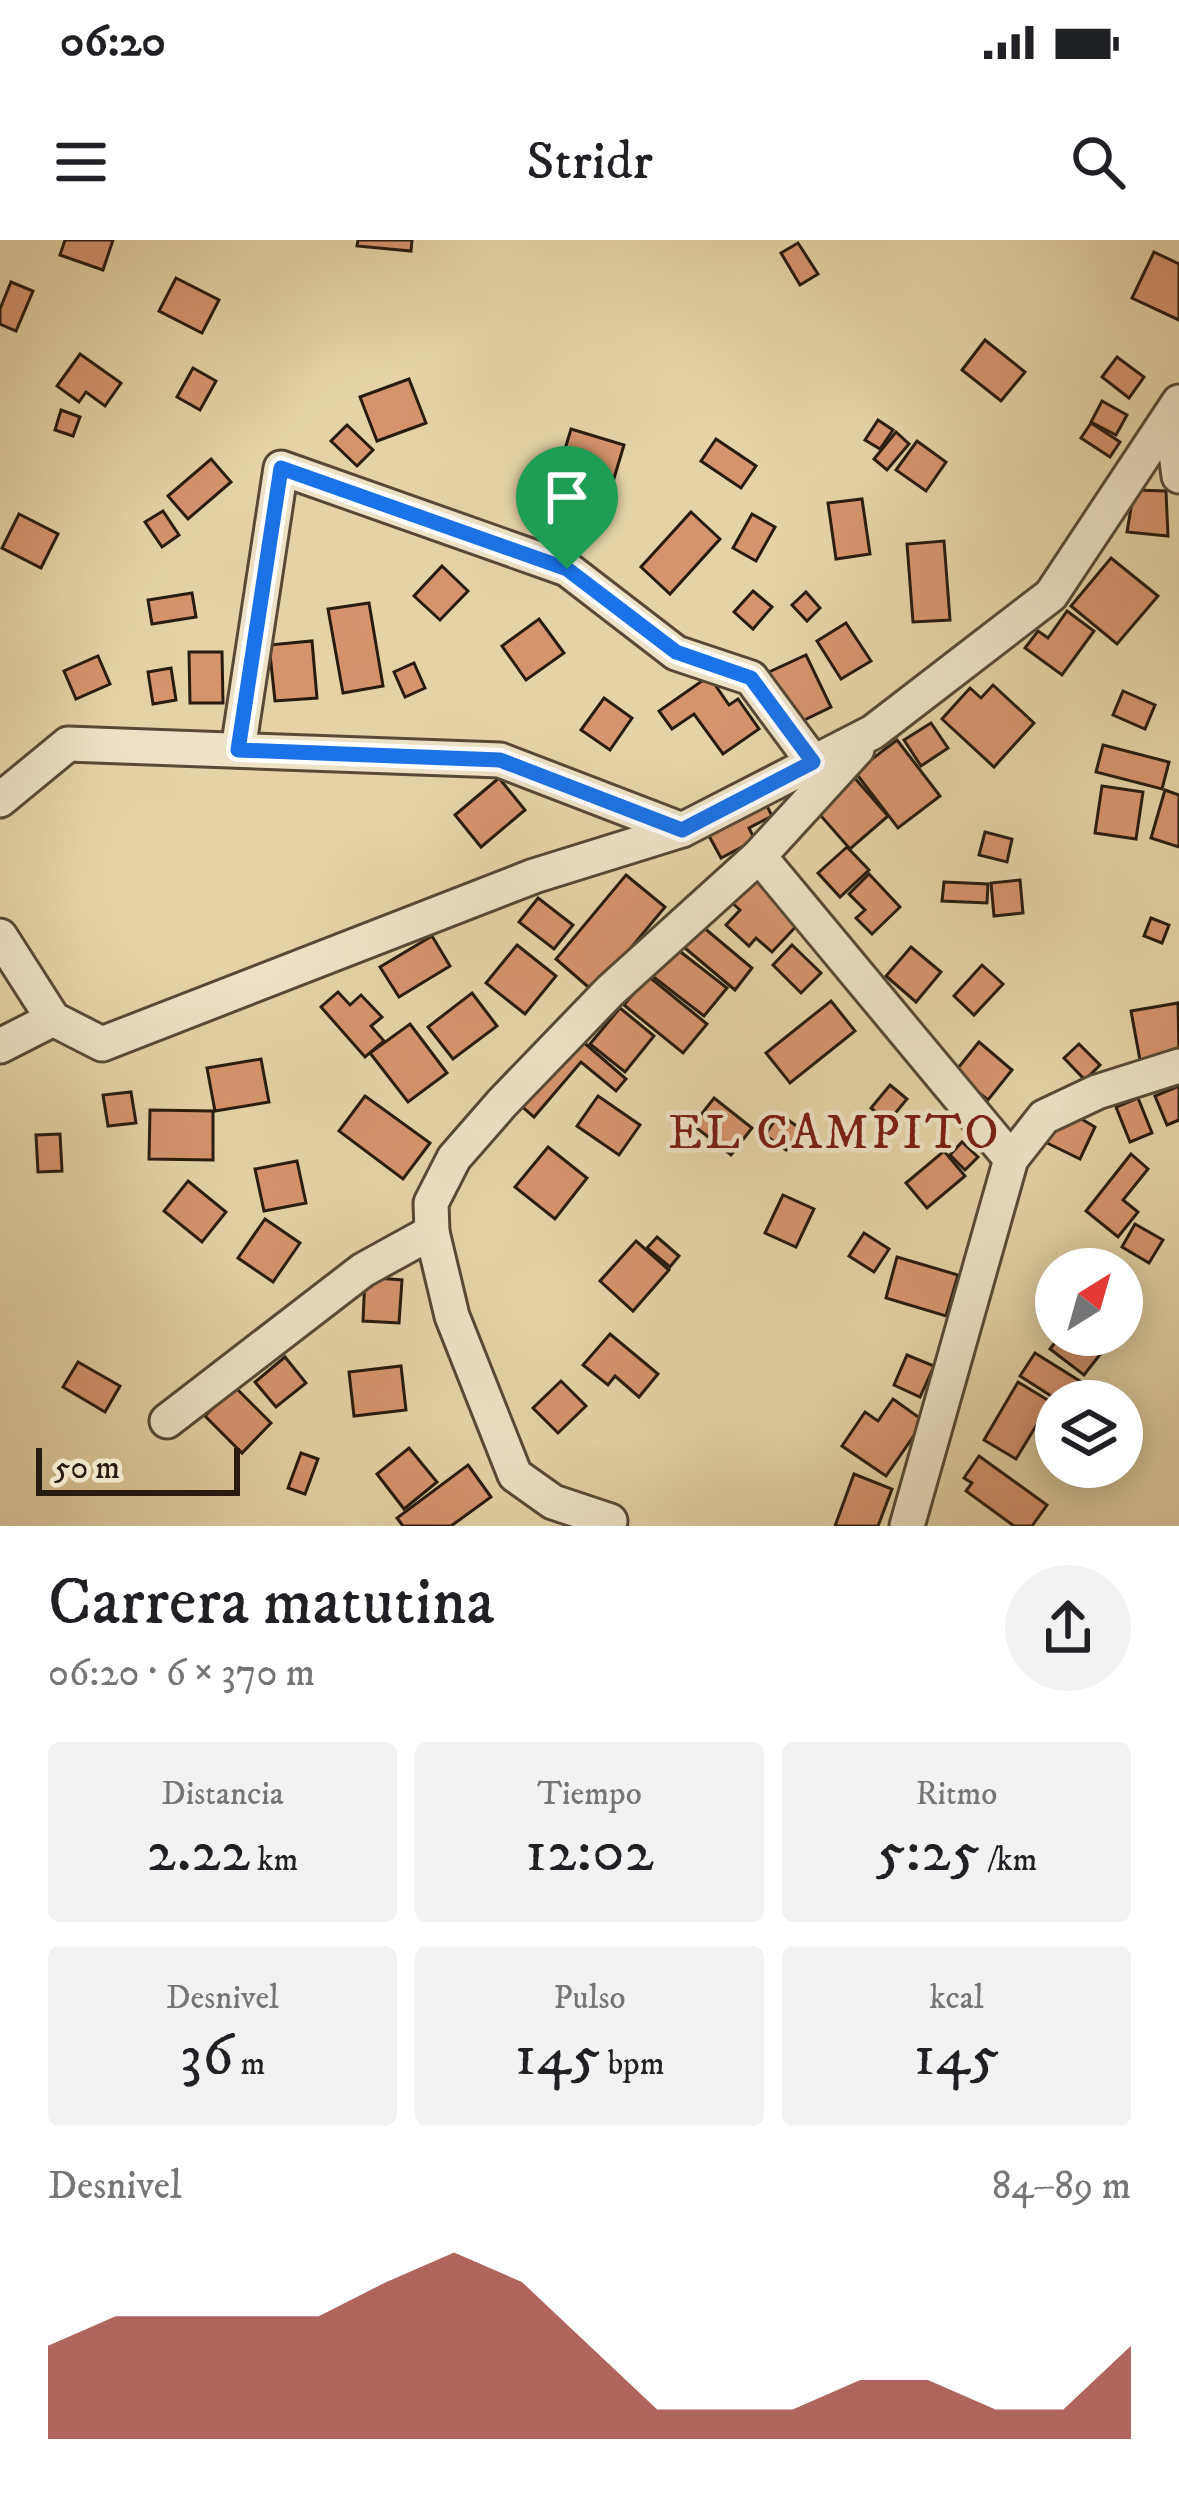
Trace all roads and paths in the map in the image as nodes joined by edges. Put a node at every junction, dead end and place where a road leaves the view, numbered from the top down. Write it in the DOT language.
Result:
graph roads {
  1 [pos="1175,408"];
  2 [pos="1179,476"];
  3 [pos="873,732"];
  4 [pos="238,750"];
  5 [pos="813,762"];
  6 [pos="0,800"];
  7 [pos="682,830"];
  8 [pos="759,856"];
  9 [pos="0,936"];
  10 [pos="52,1019"];
  11 [pos="0,1046"];
  12 [pos="1179,1066"];
  13 [pos="1011,1159"];
  14 [pos="432,1232"];
  15 [pos="167,1421"];
  16 [pos="610,1521"];
  17 [pos="907,1526"];
  1 -- 2 [label="street"];
  1 -- 3 [label="street"];
  3 -- 5 [label="street"];
  3 -- 8 [label="street"];
  4 -- 5 [label="street"];
  4 -- 6 [label="street"];
  4 -- 7 [label="street"];
  5 -- 7 [label="street"];
  7 -- 10 [label="street"];
  8 -- 13 [label="street"];
  8 -- 14 [label="street"];
  9 -- 10 [label="street"];
  10 -- 11 [label="street"];
  12 -- 13 [label="street"];
  13 -- 17 [label="street"];
  14 -- 15 [label="street"];
  14 -- 16 [label="street"];
}
